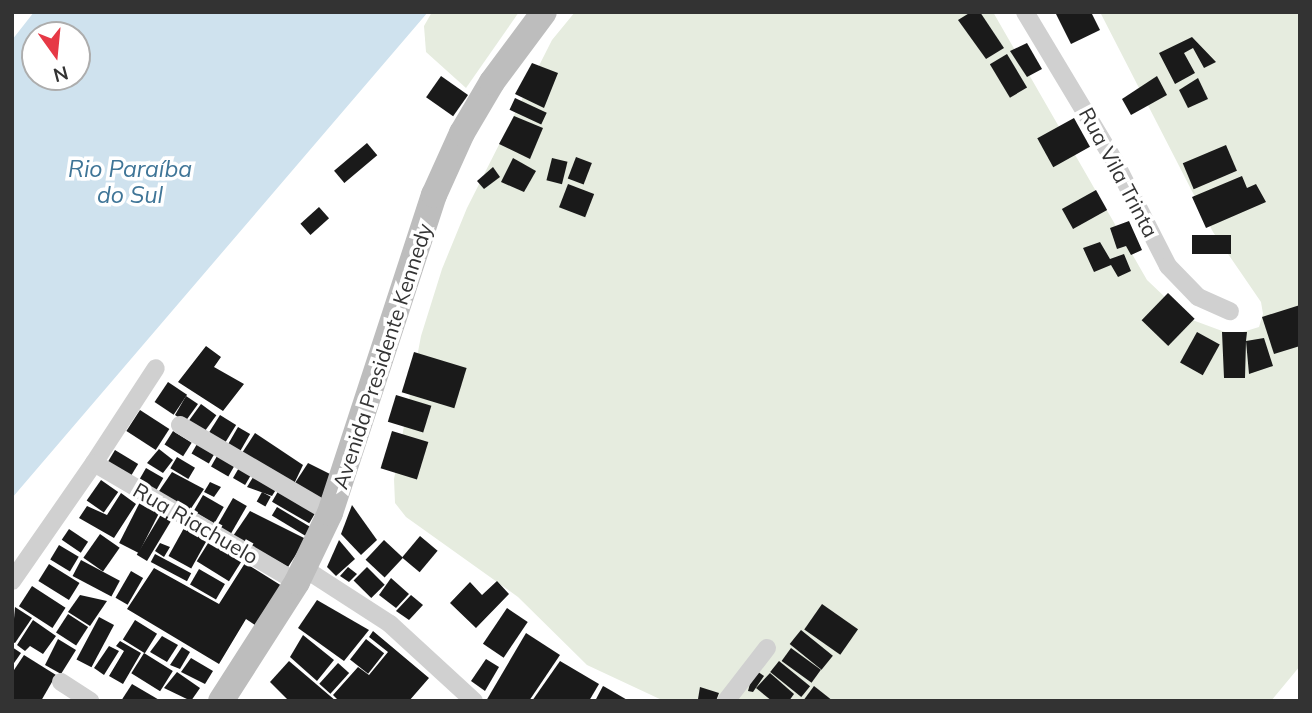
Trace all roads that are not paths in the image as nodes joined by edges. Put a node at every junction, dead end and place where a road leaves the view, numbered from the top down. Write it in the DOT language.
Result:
graph roads {
  1 [pos="544,12"];
  2 [pos="1025,12"];
  3 [pos="1230,311"];
  4 [pos="156,368"];
  5 [pos="180,425"];
  6 [pos="94,463"];
  7 [pos="330,513"];
  8 [pos="300,575"];
  9 [pos="12,582"];
  10 [pos="767,648"];
  11 [pos="61,682"];
  12 [pos="90,701"];
  13 [pos="221,701"];
  14 [pos="474,701"];
  15 [pos="726,701"];
  1 -- 7 [label="main road, Avenida Presidente Kennedy"];
  2 -- 3 [label="street, Rua Vila Trinta"];
  4 -- 6 [label="street"];
  5 -- 7 [label="street"];
  6 -- 8 [label="street, Rua Riachuelo"];
  6 -- 9 [label="street"];
  7 -- 8 [label="main road, Avenida Presidente Kennedy"];
  8 -- 13 [label="main road, Avenida Presidente Kennedy"];
  8 -- 14 [label="street, Rua Riachuelo"];
  10 -- 15 [label="street"];
  11 -- 12 [label="street"];
}
